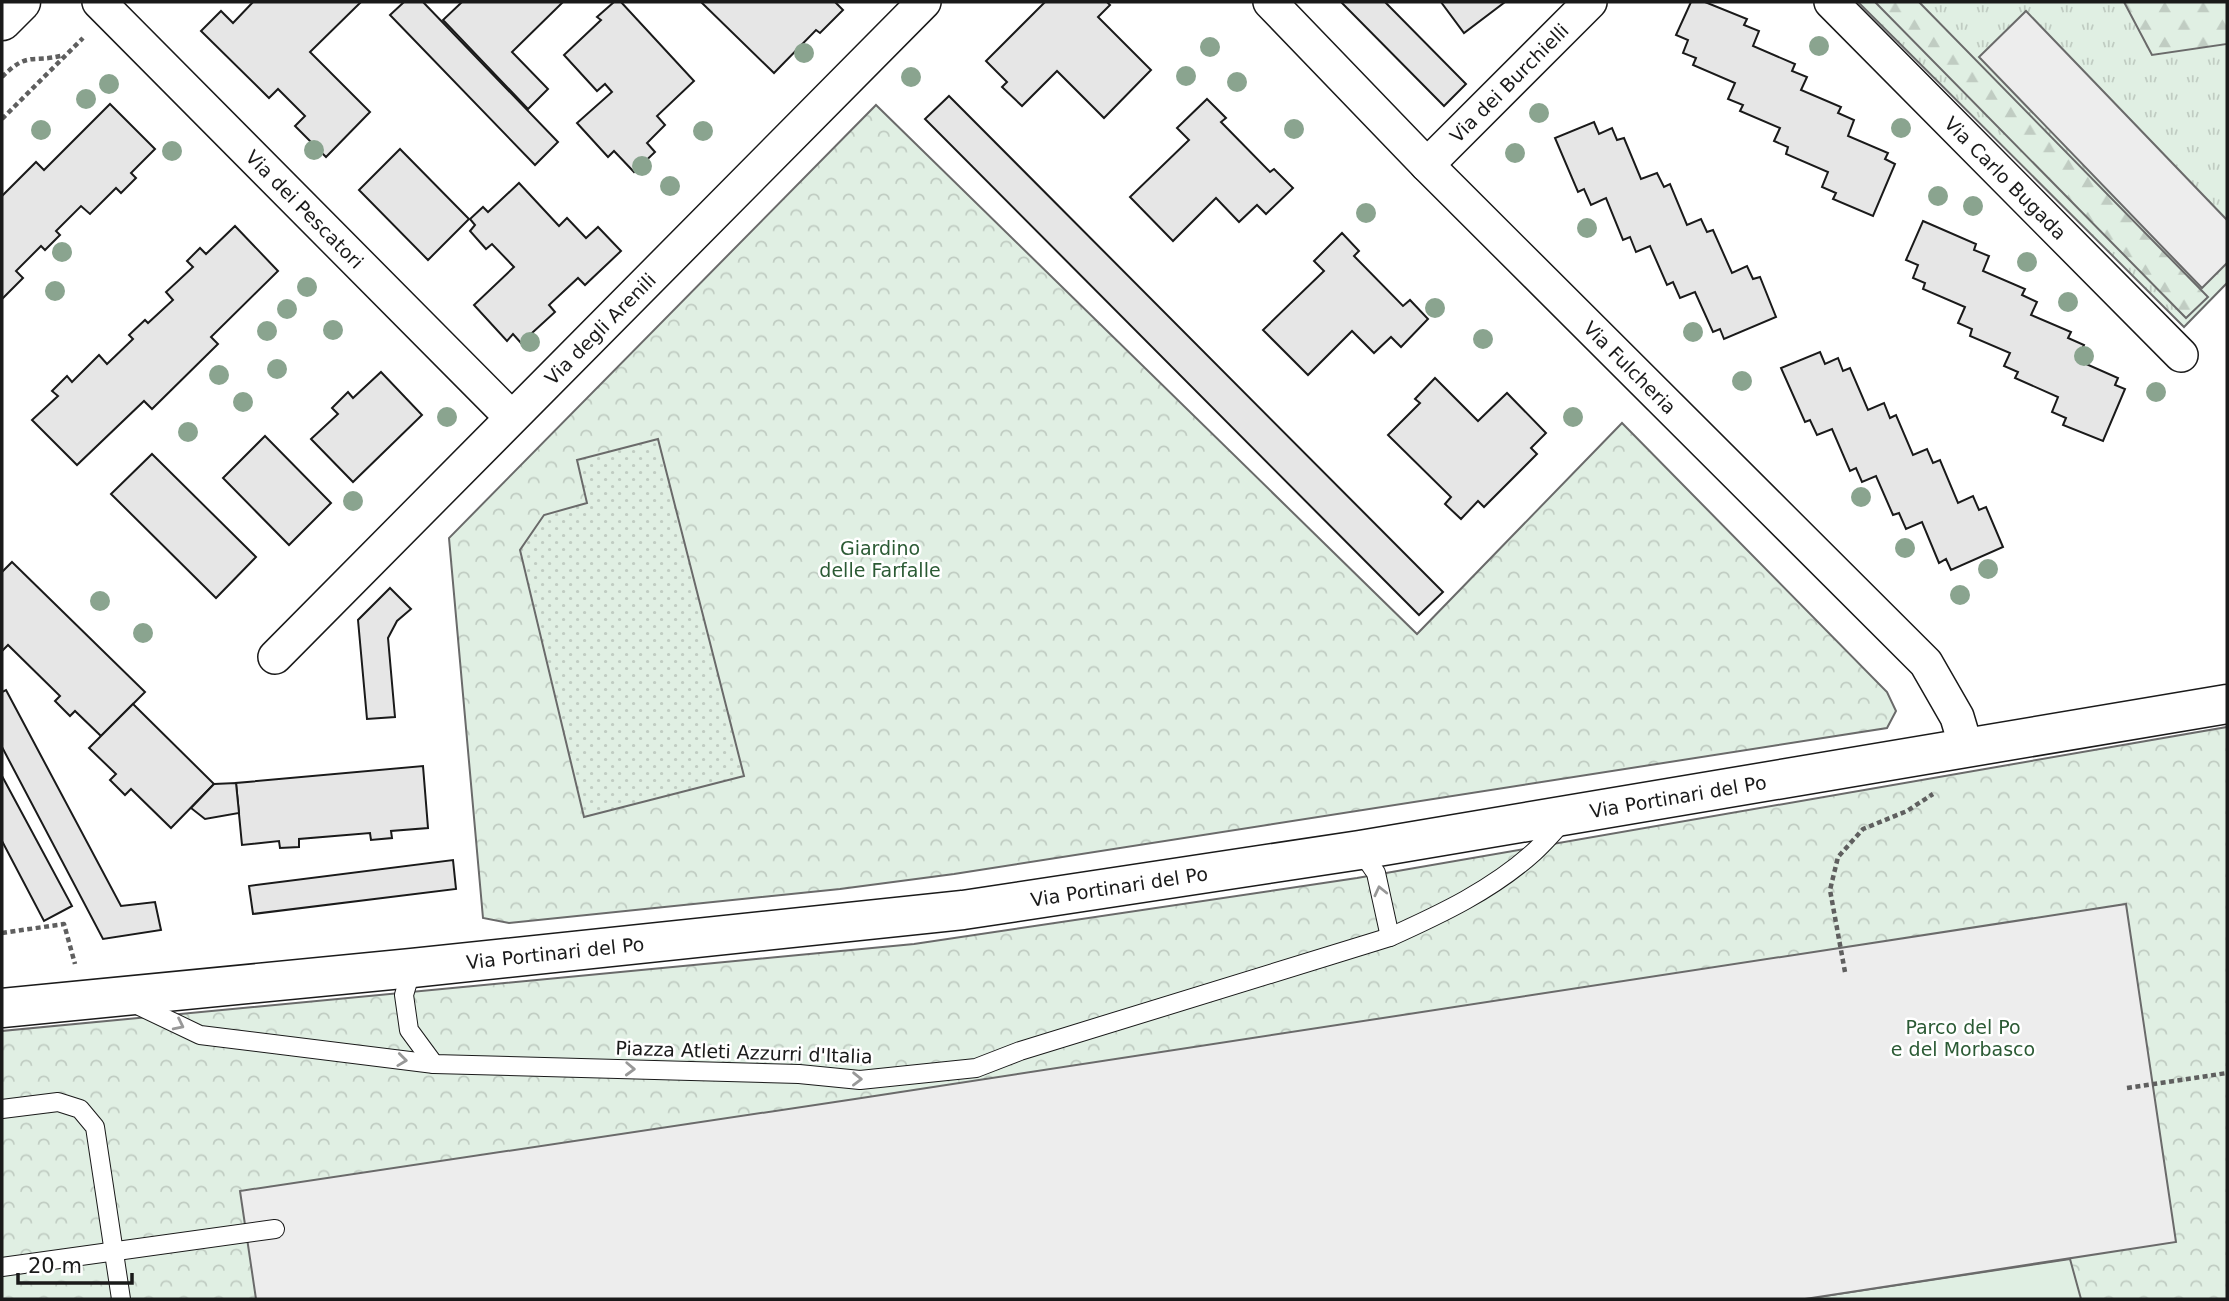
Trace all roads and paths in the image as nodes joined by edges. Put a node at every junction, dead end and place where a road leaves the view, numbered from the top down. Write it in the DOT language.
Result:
graph roads {
  1 [pos="21,2"];
  2 [pos="99,2"];
  3 [pos="924,2"];
  4 [pos="1270,2"];
  5 [pos="1590,2"];
  6 [pos="1831,2"];
  7 [pos="2,21"];
  8 [pos="2,77"];
  9 [pos="2,119"];
  10 [pos="1427,165"];
  11 [pos="2181,355"];
  12 [pos="512,417"];
  13 [pos="275,657"];
  14 [pos="2227,704"];
  15 [pos="1966,747"];
  16 [pos="1570,814"];
  17 [pos="1360,850"];
  18 [pos="2,933"];
  19 [pos="1391,937"];
  20 [pos="412,968"];
  21 [pos="1845,972"];
  22 [pos="101,997"];
  23 [pos="2,1008"];
  24 [pos="434,1064"];
  25 [pos="2227,1073"];
  26 [pos="2127,1088"];
  27 [pos="2,1109"];
  28 [pos="275,1229"];
  29 [pos="114,1251"];
  30 [pos="2,1267"];
  31 [pos="121,1299"];
  1 -- 7 [label="street"];
  2 -- 12 [label="street, Via dei Pescatori"];
  3 -- 12 [label="street, Via degli Arenili"];
  4 -- 10 [label="street, Via Fulcheria"];
  5 -- 10 [label="street, Via dei Burchielli"];
  6 -- 11 [label="street, Via Carlo Bugada"];
  8 -- 9 [label="path"];
  10 -- 15 [label="street, Via Fulcheria"];
  12 -- 13 [label="street, Via degli Arenili"];
  14 -- 15 [label="street, Via Portinari del Po"];
  15 -- 16 [label="street, Via Portinari del Po"];
  15 -- 21 [label="path"];
  16 -- 17 [label="street, Via Portinari del Po"];
  16 -- 19 [label="lane, Piazza Atleti Azzurri d'Italia"];
  19 -- 17 [label="lane, one-way"];
  17 -- 20 [label="street, Via Portinari del Po"];
  18 -- 22 [label="path"];
  24 -- 19 [label="lane, Piazza Atleti Azzurri d'Italia, one-way"];
  20 -- 22 [label="street, Via Portinari del Po"];
  20 -- 24 [label="lane"];
  22 -- 23 [label="street, Via Portinari del Po"];
  22 -- 24 [label="lane, Piazza Atleti Azzurri d'Italia, one-way"];
  25 -- 26 [label="path"];
  27 -- 29 [label="lane"];
  28 -- 29 [label="lane"];
  29 -- 30 [label="lane"];
  29 -- 31 [label="lane"];
}
